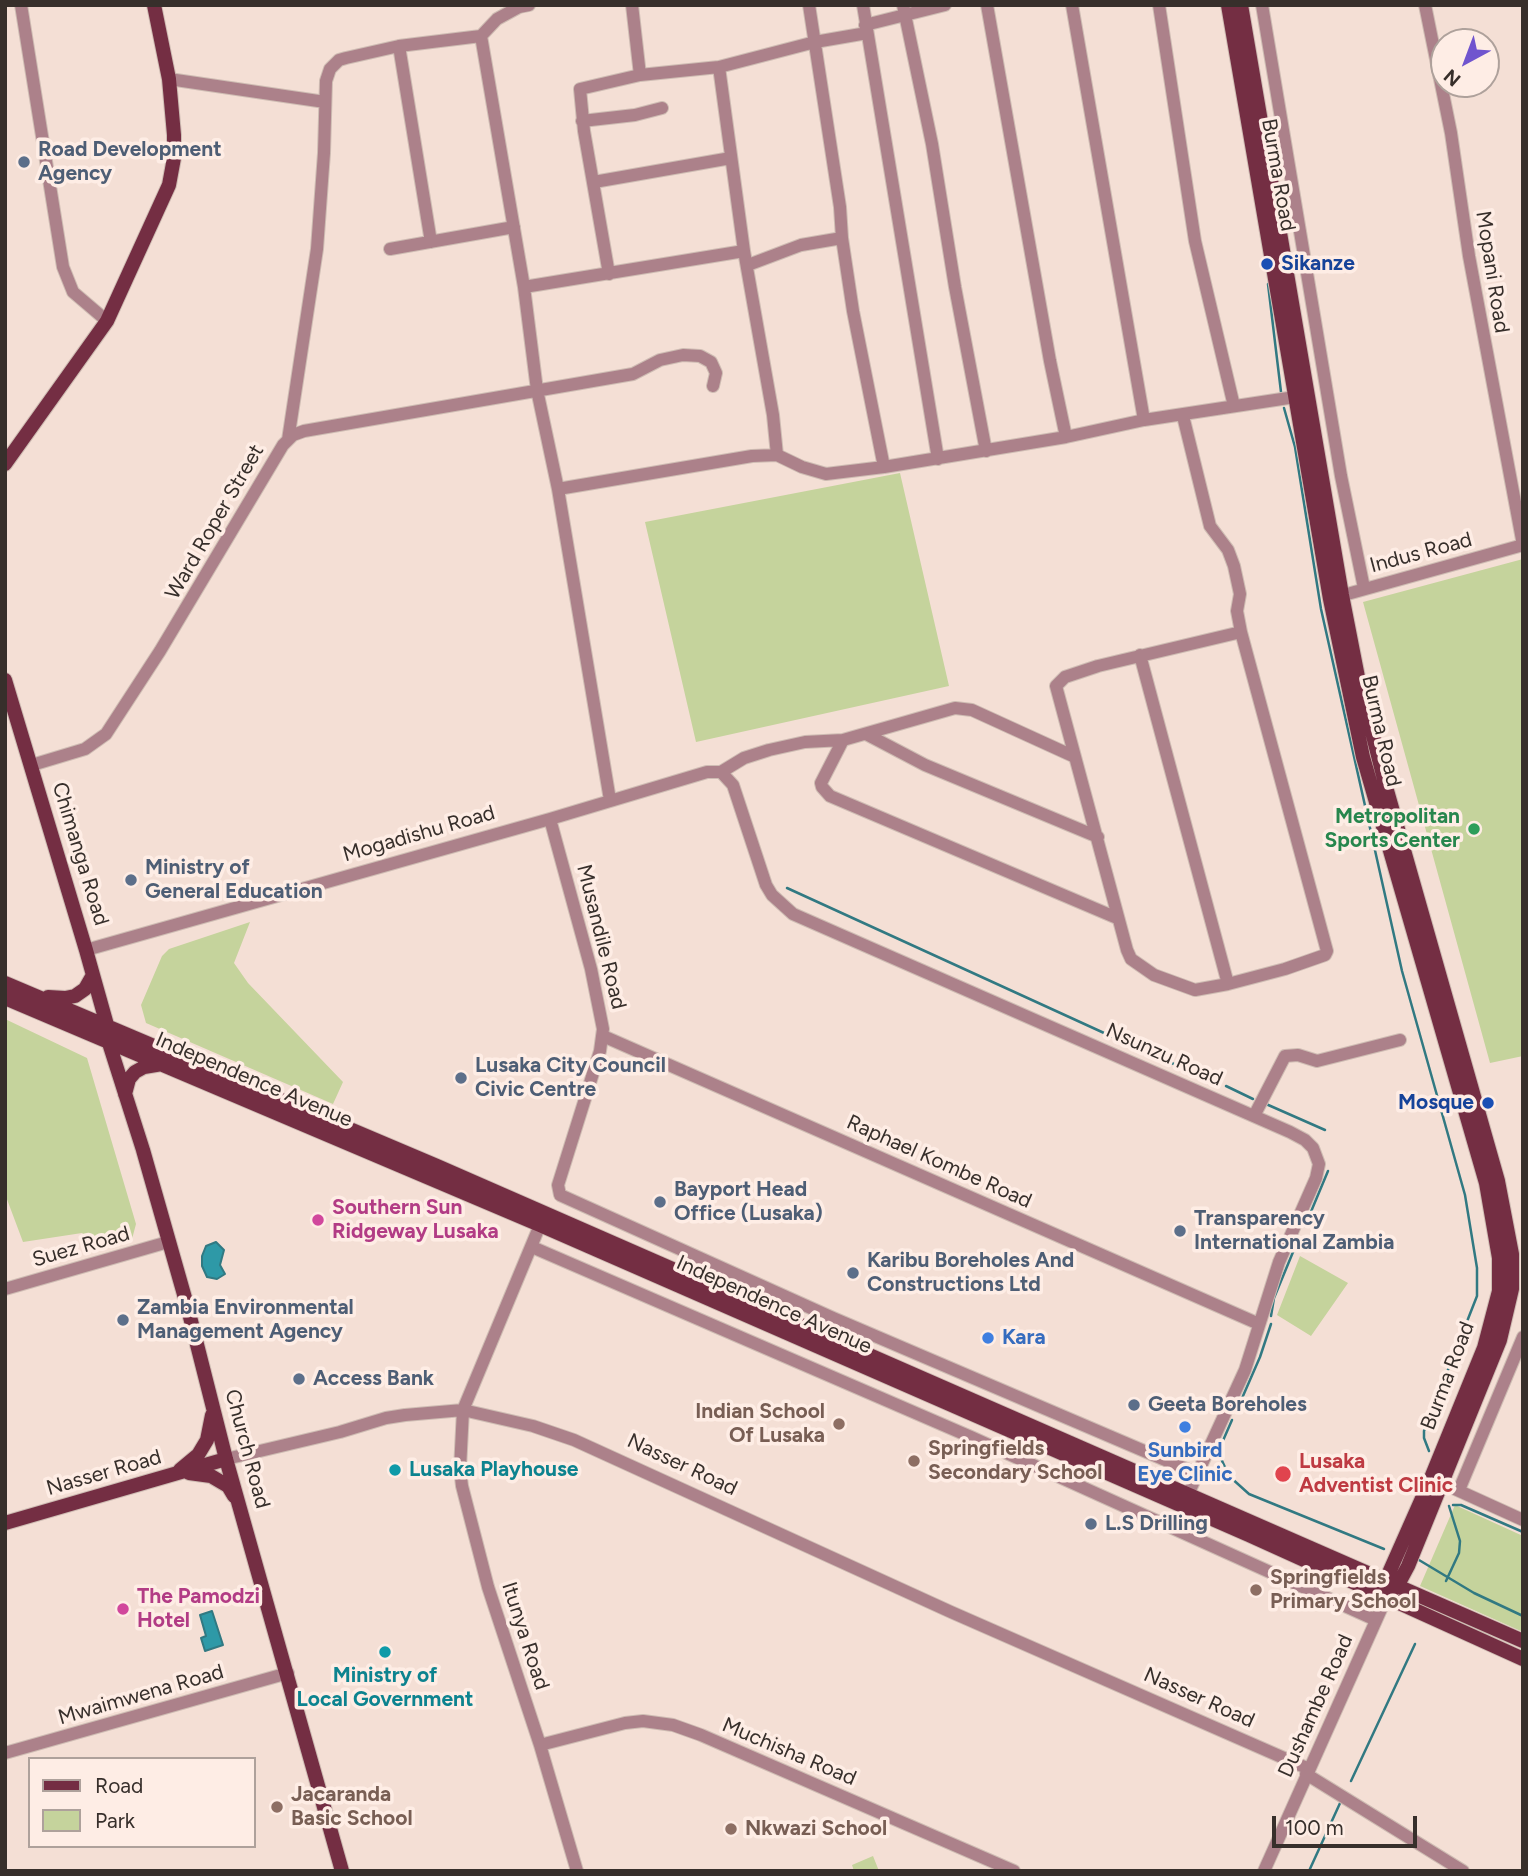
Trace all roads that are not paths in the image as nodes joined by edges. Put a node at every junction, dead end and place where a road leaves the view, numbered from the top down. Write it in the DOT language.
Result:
graph roads {
  1 [pos="21,5"];
  2 [pos="154,5"];
  3 [pos="529,5"];
  4 [pos="632,5"];
  5 [pos="809,5"];
  6 [pos="863,5"];
  7 [pos="945,5"];
  8 [pos="987,5"];
  9 [pos="1072,5"];
  10 [pos="1158,5"];
  11 [pos="1228,5"];
  12 [pos="1241,5"];
  13 [pos="1262,5"];
  14 [pos="1425,5"];
  15 [pos="903,10"];
  16 [pos="866,29"];
  17 [pos="481,36"];
  18 [pos="815,42"];
  19 [pos="399,46"];
  20 [pos="719,67"];
  21 [pos="640,75"];
  22 [pos="169,79"];
  23 [pos="325,103"];
  24 [pos="662,108"];
  25 [pos="582,121"];
  26 [pos="731,158"];
  27 [pos="594,182"];
  28 [pos="513,227"];
  29 [pos="842,237"];
  30 [pos="431,242"];
  31 [pos="390,249"];
  32 [pos="744,251"];
  33 [pos="748,265"];
  34 [pos="609,274"];
  35 [pos="524,287"];
  36 [pos="107,321"];
  37 [pos="713,386"];
  38 [pos="537,390"];
  39 [pos="1295,397"];
  40 [pos="1234,406"];
  41 [pos="1183,416"];
  42 [pos="1144,420"];
  43 [pos="1066,437"];
  44 [pos="288,440"];
  45 [pos="986,451"];
  46 [pos="777,456"];
  47 [pos="937,459"];
  48 [pos="5,464"];
  49 [pos="884,467"];
  50 [pos="558,489"];
  51 [pos="1523,545"];
  52 [pos="1364,588"];
  53 [pos="1336,597"];
  54 [pos="1241,632"];
  55 [pos="1140,656"];
  56 [pos="5,680"];
  57 [pos="866,734"];
  58 [pos="843,740"];
  59 [pos="1075,757"];
  60 [pos="32,765"];
  61 [pos="721,772"];
  62 [pos="610,800"];
  63 [pos="550,819"];
  64 [pos="1098,837"];
  65 [pos="1117,918"];
  66 [pos="86,950"];
  67 [pos="93,975"];
  68 [pos="5,983"];
  69 [pos="1228,984"];
  70 [pos="39,997"];
  71 [pos="5,998"];
  72 [pos="107,1024"];
  73 [pos="603,1036"];
  74 [pos="107,1040"];
  75 [pos="1400,1040"];
  76 [pos="163,1064"];
  77 [pos="125,1094"];
  78 [pos="1254,1116"];
  79 [pos="540,1225"];
  80 [pos="168,1242"];
  81 [pos="532,1247"];
  82 [pos="1511,1288"];
  83 [pos="5,1289"];
  84 [pos="1259,1324"];
  85 [pos="1523,1337"];
  86 [pos="212,1404"];
  87 [pos="463,1410"];
  88 [pos="226,1459"];
  89 [pos="1198,1474"];
  90 [pos="169,1476"];
  91 [pos="1436,1480"];
  92 [pos="1459,1490"];
  93 [pos="1186,1500"];
  94 [pos="239,1503"];
  95 [pos="1523,1520"];
  96 [pos="5,1524"];
  97 [pos="1390,1588"];
  98 [pos="1376,1620"];
  99 [pos="1523,1641"];
  100 [pos="1523,1659"];
  101 [pos="288,1673"];
  102 [pos="540,1745"];
  103 [pos="5,1754"];
  104 [pos="1308,1772"];
  105 [pos="342,1871"];
  106 [pos="577,1871"];
  107 [pos="1014,1871"];
  108 [pos="1264,1871"];
  109 [pos="1463,1871"];
  1 -- 36 [label="street"];
  2 -- 22 [label="main road"];
  3 -- 17 [label="street"];
  4 -- 21 [label="street"];
  5 -- 18 [label="street"];
  6 -- 16 [label="street"];
  7 -- 15 [label="street"];
  8 -- 43 [label="street"];
  9 -- 42 [label="street"];
  10 -- 40 [label="street"];
  11 -- 39 [label="main road, Burma Road"];
  12 -- 53 [label="main road, Burma Road"];
  13 -- 52 [label="street"];
  14 -- 51 [label="street, Mopani Road"];
  15 -- 16 [label="street"];
  15 -- 45 [label="street"];
  16 -- 18 [label="street"];
  16 -- 47 [label="street"];
  17 -- 19 [label="street"];
  17 -- 28 [label="street"];
  18 -- 20 [label="street"];
  18 -- 29 [label="street"];
  19 -- 23 [label="street"];
  19 -- 30 [label="street"];
  20 -- 21 [label="street"];
  20 -- 26 [label="street"];
  21 -- 25 [label="street"];
  22 -- 23 [label="street"];
  22 -- 36 [label="main road"];
  23 -- 44 [label="street"];
  24 -- 25 [label="street"];
  25 -- 27 [label="street"];
  26 -- 27 [label="street"];
  26 -- 32 [label="street"];
  27 -- 34 [label="street"];
  28 -- 30 [label="street"];
  28 -- 35 [label="street"];
  29 -- 33 [label="street"];
  29 -- 49 [label="street"];
  30 -- 31 [label="street"];
  32 -- 33 [label="street"];
  32 -- 34 [label="street"];
  33 -- 46 [label="street"];
  34 -- 35 [label="street"];
  35 -- 38 [label="street"];
  36 -- 48 [label="main road"];
  37 -- 38 [label="street, Ward Roper Street"];
  38 -- 44 [label="street, Ward Roper Street"];
  38 -- 50 [label="street"];
  39 -- 40 [label="street"];
  39 -- 53 [label="main road, Burma Road"];
  40 -- 41 [label="street"];
  41 -- 42 [label="street"];
  41 -- 54 [label="street"];
  42 -- 43 [label="street"];
  43 -- 45 [label="street"];
  44 -- 60 [label="street, Ward Roper Street"];
  45 -- 47 [label="street"];
  46 -- 49 [label="street"];
  46 -- 50 [label="street"];
  47 -- 49 [label="street"];
  50 -- 62 [label="street"];
  51 -- 52 [label="street, Indus Road"];
  52 -- 53 [label="street, Indus Road"];
  53 -- 82 [label="main road, Burma Road"];
  54 -- 55 [label="street"];
  54 -- 69 [label="street"];
  55 -- 59 [label="street"];
  55 -- 69 [label="street"];
  56 -- 60 [label="main road, Chimanga Road"];
  57 -- 58 [label="street, Mogadishu Road"];
  57 -- 59 [label="street, Mogadishu Road"];
  57 -- 64 [label="street"];
  58 -- 61 [label="street, Mogadishu Road"];
  58 -- 65 [label="street"];
  59 -- 64 [label="street"];
  60 -- 66 [label="main road, Chimanga Road"];
  61 -- 62 [label="street, Mogadishu Road"];
  61 -- 78 [label="street, Nsunzu Road"];
  62 -- 63 [label="street, Mogadishu Road"];
  63 -- 66 [label="street, Mogadishu Road"];
  63 -- 73 [label="street, Musandile Road"];
  64 -- 65 [label="street"];
  65 -- 69 [label="street"];
  66 -- 67 [label="main road, Chimanga Road"];
  67 -- 70 [label="main road"];
  67 -- 72 [label="main road, Chimanga Road"];
  68 -- 70 [label="main road, Independence Avenue"];
  70 -- 72 [label="main road, Independence Avenue"];
  71 -- 74 [label="main road, Independence Avenue"];
  72 -- 74 [label="main road, Chimanga Road"];
  72 -- 93 [label="main road, Independence Avenue"];
  73 -- 84 [label="street, Raphael Kombe Road"];
  73 -- 89 [label="street, Musandile Road"];
  74 -- 76 [label="main road, Independence Avenue"];
  74 -- 77 [label="main road, Church Road"];
  75 -- 78 [label="street"];
  76 -- 77 [label="main road"];
  76 -- 79 [label="main road, Independence Avenue"];
  77 -- 80 [label="main road, Church Road"];
  78 -- 84 [label="street, Nsunzu Road"];
  79 -- 81 [label="street"];
  79 -- 93 [label="main road, Independence Avenue"];
  80 -- 83 [label="street, Suez Road"];
  80 -- 86 [label="main road, Church Road"];
  81 -- 87 [label="street"];
  81 -- 98 [label="street"];
  82 -- 91 [label="main road, Burma Road"];
  84 -- 89 [label="street, Nsunzu Road"];
  85 -- 92 [label="street"];
  86 -- 88 [label="main road, Church Road"];
  86 -- 90 [label="main road"];
  87 -- 88 [label="street, Nasser Road"];
  87 -- 102 [label="street, Itunya Road"];
  87 -- 104 [label="street, Nasser Road"];
  88 -- 90 [label="main road, Nasser Road"];
  88 -- 94 [label="main road, Church Road"];
  89 -- 93 [label="street, Nsunzu Road"];
  90 -- 94 [label="main road"];
  90 -- 96 [label="main road, Nasser Road"];
  91 -- 92 [label="street"];
  91 -- 97 [label="main road, Burma Road"];
  92 -- 95 [label="street"];
  93 -- 97 [label="main road, Independence Avenue"];
  94 -- 101 [label="main road, Church Road"];
  97 -- 98 [label="street, Dushambe Road"];
  97 -- 99 [label="main road, Independence Avenue"];
  97 -- 100 [label="main road, Independence Avenue"];
  98 -- 104 [label="street, Dushambe Road"];
  101 -- 103 [label="street, Mwaimwena Road"];
  101 -- 105 [label="main road, Church Road"];
  102 -- 106 [label="street, Itunya Road"];
  102 -- 107 [label="street, Muchisha Road"];
  104 -- 108 [label="street, Dushambe Road"];
  104 -- 109 [label="street, Nasser Road"];
}
